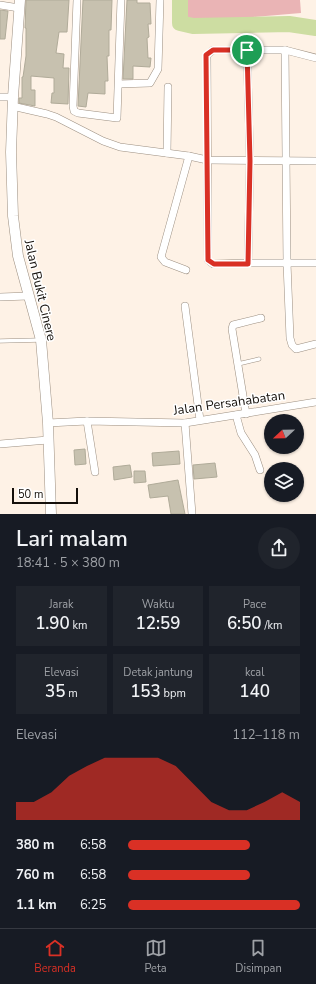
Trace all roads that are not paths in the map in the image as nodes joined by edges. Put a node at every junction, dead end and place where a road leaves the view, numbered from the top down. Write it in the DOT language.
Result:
graph roads {
  1 [pos="77,0"];
  2 [pos="121,0"];
  3 [pos="160,0"];
  4 [pos="20,4"];
  5 [pos="0,5"];
  6 [pos="247,50"];
  7 [pos="285,50"];
  8 [pos="316,58"];
  9 [pos="119,84"];
  10 [pos="168,88"];
  11 [pos="0,97"];
  12 [pos="12,102"];
  13 [pos="167,153"];
  14 [pos="188,156"];
  15 [pos="207,160"];
  16 [pos="250,161"];
  17 [pos="287,161"];
  18 [pos="316,161"];
  19 [pos="287,263"];
  20 [pos="316,263"];
  21 [pos="248,264"];
  22 [pos="186,270"];
  23 [pos="28,296"];
  24 [pos="0,297"];
  25 [pos="185,306"];
  26 [pos="261,318"];
  27 [pos="0,340"];
  28 [pos="41,340"];
  29 [pos="316,344"];
  30 [pos="259,359"];
  31 [pos="238,364"];
  32 [pos="316,402"];
  33 [pos="246,414"];
  34 [pos="236,415"];
  35 [pos="200,420"];
  36 [pos="87,421"];
  37 [pos="48,423"];
  38 [pos="185,423"];
  39 [pos="48,440"];
  40 [pos="0,444"];
  41 [pos="260,470"];
  42 [pos="95,472"];
  43 [pos="51,514"];
  44 [pos="192,514"];
  1 -- 9 [label="street"];
  2 -- 9 [label="street"];
  3 -- 9 [label="street"];
  4 -- 5 [label="street"];
  4 -- 12 [label="main road, Jalan Bukit Cinere"];
  6 -- 7 [label="street"];
  6 -- 15 [label="street"];
  6 -- 16 [label="street"];
  7 -- 8 [label="street"];
  7 -- 17 [label="street"];
  10 -- 13 [label="street"];
  11 -- 12 [label="street"];
  12 -- 13 [label="street"];
  12 -- 23 [label="main road, Jalan Bukit Cinere"];
  13 -- 14 [label="street"];
  14 -- 15 [label="street"];
  14 -- 22 [label="street"];
  15 -- 16 [label="street"];
  15 -- 21 [label="street"];
  16 -- 17 [label="street"];
  16 -- 21 [label="street"];
  17 -- 18 [label="street"];
  17 -- 19 [label="street"];
  19 -- 20 [label="street"];
  19 -- 21 [label="street"];
  19 -- 29 [label="street"];
  23 -- 24 [label="street"];
  23 -- 28 [label="main road, Jalan Bukit Cinere"];
  25 -- 35 [label="street"];
  26 -- 31 [label="street"];
  27 -- 28 [label="lane"];
  28 -- 37 [label="main road, Jalan Bukit Cinere"];
  30 -- 31 [label="lane"];
  31 -- 33 [label="street"];
  32 -- 33 [label="street, Jalan Persahabatan"];
  33 -- 34 [label="street, Jalan Persahabatan"];
  34 -- 35 [label="street, Jalan Persahabatan"];
  34 -- 41 [label="street"];
  35 -- 38 [label="street, Jalan Persahabatan"];
  36 -- 37 [label="street, Jalan Persahabatan"];
  36 -- 38 [label="street, Jalan Persahabatan"];
  36 -- 42 [label="street"];
  37 -- 39 [label="main road, Jalan Bukit Cinere"];
  38 -- 44 [label="street"];
  39 -- 40 [label="street"];
  39 -- 43 [label="main road, Jalan Bukit Cinere"];
}
